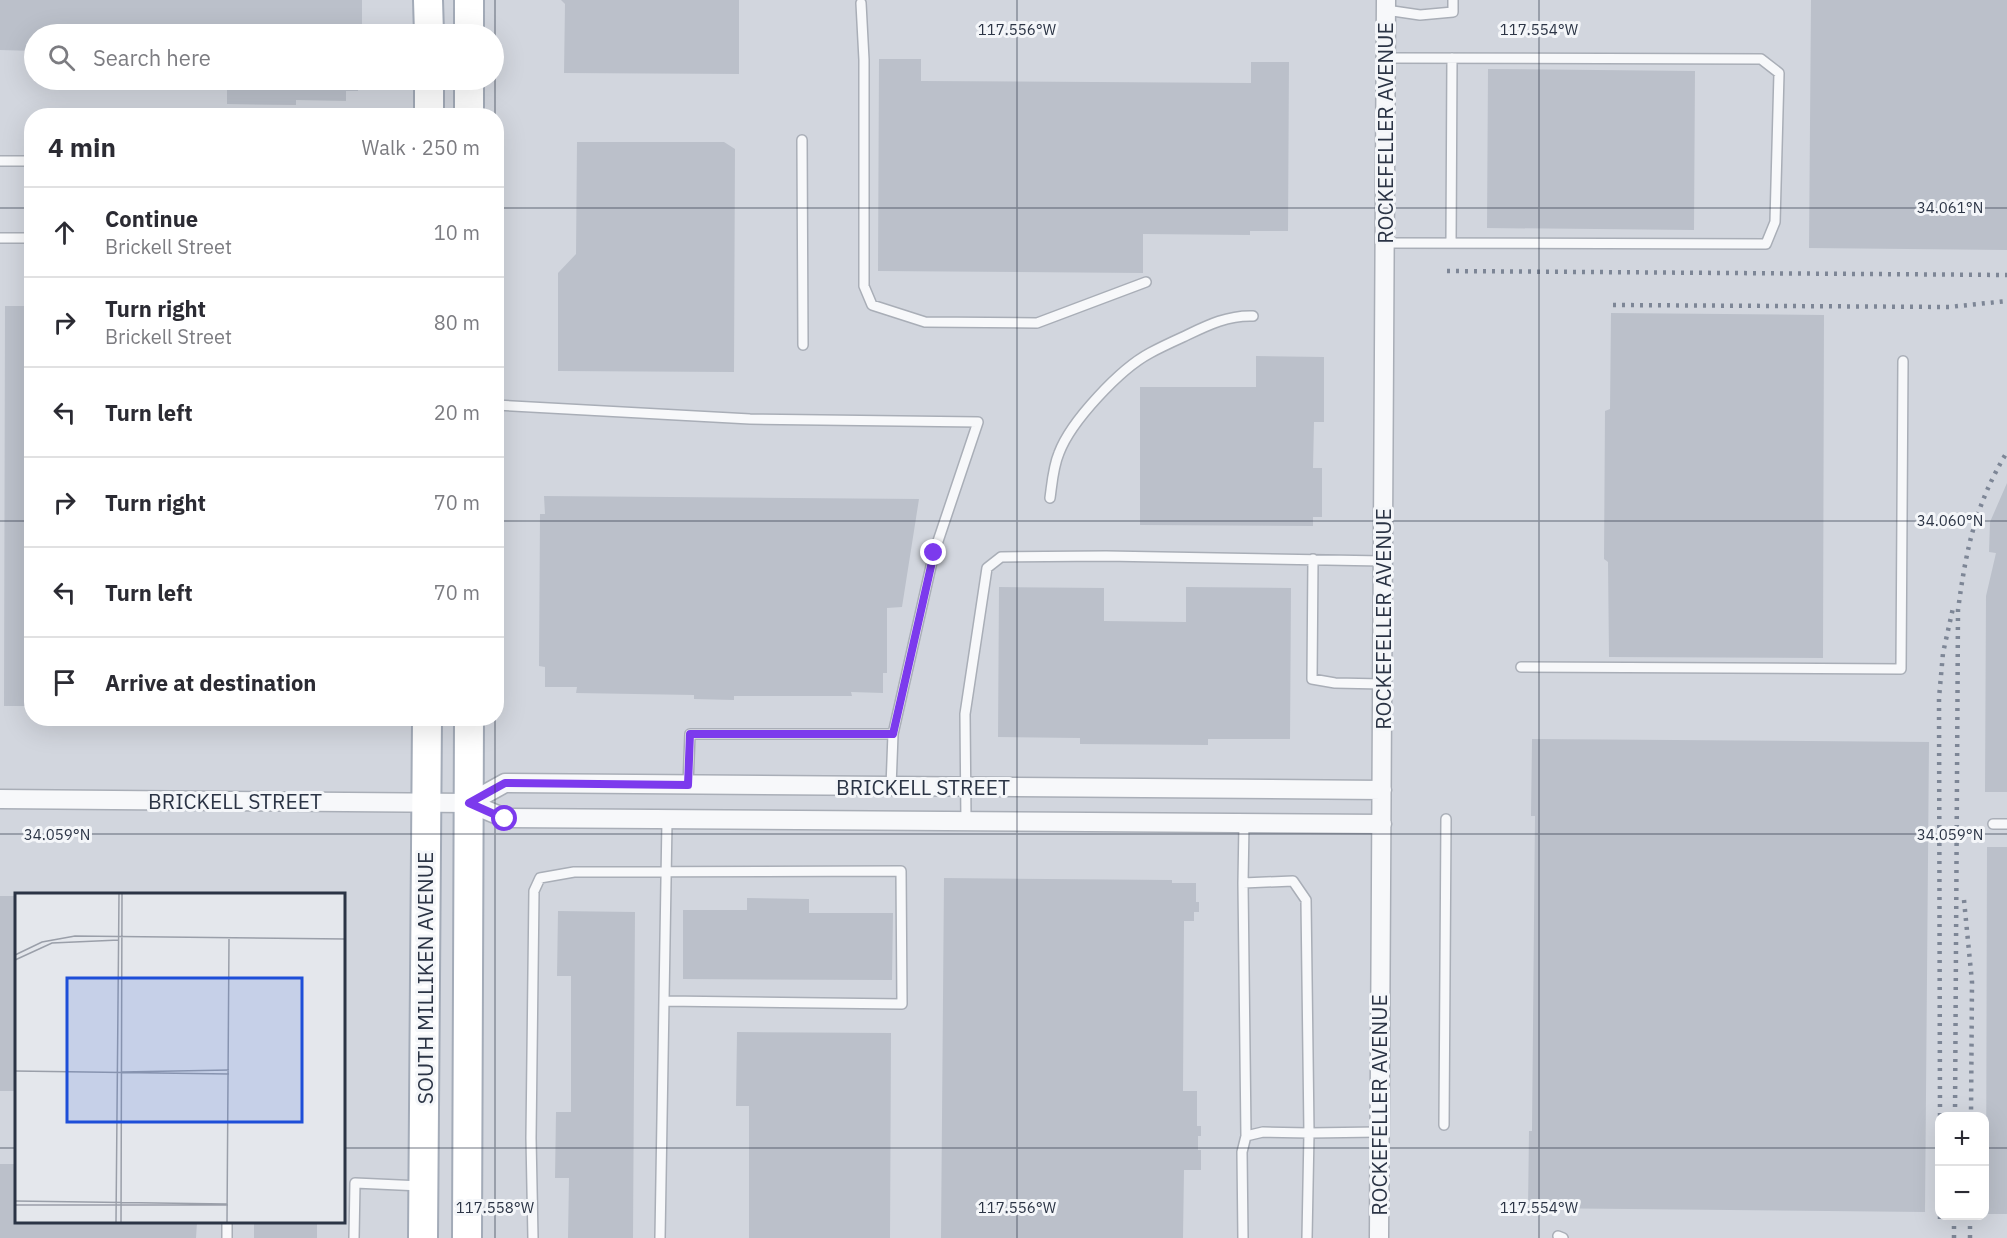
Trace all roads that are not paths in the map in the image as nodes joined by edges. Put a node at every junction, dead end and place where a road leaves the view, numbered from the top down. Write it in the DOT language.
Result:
graph roads {
  1 [pos="428,0"];
  2 [pos="469,0"];
  3 [pos="1453,0"];
  4 [pos="861,3"];
  5 [pos="1386,5"];
  6 [pos="429,24"];
  7 [pos="469,24"];
  8 [pos="1386,58"];
  9 [pos="1452,58"];
  10 [pos="429,90"];
  11 [pos="469,90"];
  12 [pos="429,108"];
  13 [pos="469,108"];
  14 [pos="802,140"];
  15 [pos="0,161"];
  16 [pos="24,161"];
  17 [pos="0,238"];
  18 [pos="24,238"];
  19 [pos="1384,243"];
  20 [pos="1451,243"];
  21 [pos="1146,282"];
  22 [pos="1252,316"];
  23 [pos="803,345"];
  24 [pos="1903,361"];
  25 [pos="504,405"];
  26 [pos="1050,498"];
  27 [pos="1313,559"];
  28 [pos="1383,561"];
  29 [pos="1521,667"];
  30 [pos="1382,684"];
  31 [pos="427,726"];
  32 [pos="469,726"];
  33 [pos="893,734"];
  34 [pos="688,785"];
  35 [pos="891,787"];
  36 [pos="965,788"];
  37 [pos="1382,790"];
  38 [pos="0,799"];
  39 [pos="427,803"];
  40 [pos="469,803"];
  41 [pos="1446,819"];
  42 [pos="667,821"];
  43 [pos="966,821"];
  44 [pos="1244,823"];
  45 [pos="1382,824"];
  46 [pos="1993,824"];
  47 [pos="2007,824"];
  48 [pos="666,872"];
  49 [pos="1243,883"];
  50 [pos="664,1001"];
  51 [pos="1444,1125"];
  52 [pos="1379,1132"];
  53 [pos="1309,1133"];
  54 [pos="1246,1136"];
  55 [pos="424,1186"];
  56 [pos="354,1238"];
  57 [pos="423,1238"];
  58 [pos="466,1238"];
  59 [pos="533,1238"];
  60 [pos="660,1238"];
  61 [pos="1243,1238"];
  62 [pos="1307,1238"];
  63 [pos="1378,1238"];
  1 -- 6 [label="main road"];
  2 -- 7 [label="main road"];
  3 -- 5 [label="lane"];
  4 -- 21 [label="lane"];
  5 -- 8 [label="street, ROCKEFELLER AVENUE"];
  8 -- 9 [label="lane"];
  8 -- 19 [label="street, ROCKEFELLER AVENUE"];
  9 -- 20 [label="lane"];
  9 -- 20 [label="lane"];
  10 -- 12 [label="main road"];
  11 -- 13 [label="main road"];
  14 -- 23 [label="lane"];
  15 -- 16 [label="lane"];
  17 -- 18 [label="lane"];
  19 -- 20 [label="lane"];
  19 -- 28 [label="street, ROCKEFELLER AVENUE"];
  22 -- 26 [label="lane"];
  24 -- 29 [label="lane"];
  25 -- 33 [label="lane"];
  27 -- 28 [label="lane"];
  27 -- 30 [label="lane"];
  27 -- 36 [label="lane"];
  28 -- 30 [label="street, ROCKEFELLER AVENUE"];
  30 -- 37 [label="street, ROCKEFELLER AVENUE"];
  31 -- 39 [label="main road, SOUTH MILLIKEN AVENUE"];
  32 -- 40 [label="main road, SOUTH MILLIKEN AVENUE"];
  33 -- 34 [label="lane"];
  33 -- 35 [label="lane"];
  34 -- 35 [label="street, BRICKELL STREET"];
  34 -- 40 [label="street, BRICKELL STREET"];
  35 -- 36 [label="street, BRICKELL STREET"];
  36 -- 37 [label="street, BRICKELL STREET"];
  36 -- 43 [label="lane"];
  37 -- 45 [label="street, ROCKEFELLER AVENUE"];
  38 -- 39 [label="street, BRICKELL STREET"];
  39 -- 40 [label="street, BRICKELL STREET"];
  39 -- 55 [label="main road, SOUTH MILLIKEN AVENUE"];
  40 -- 42 [label="street, BRICKELL STREET"];
  40 -- 58 [label="main road, SOUTH MILLIKEN AVENUE"];
  41 -- 51 [label="lane"];
  42 -- 43 [label="street, BRICKELL STREET"];
  42 -- 48 [label="lane"];
  43 -- 44 [label="street, BRICKELL STREET"];
  44 -- 45 [label="street, BRICKELL STREET"];
  44 -- 49 [label="lane"];
  45 -- 52 [label="street, ROCKEFELLER AVENUE"];
  46 -- 47 [label="lane"];
  48 -- 50 [label="lane"];
  48 -- 50 [label="lane"];
  48 -- 59 [label="lane"];
  49 -- 53 [label="lane"];
  49 -- 54 [label="lane"];
  50 -- 60 [label="lane"];
  52 -- 53 [label="lane"];
  52 -- 63 [label="street, ROCKEFELLER AVENUE"];
  53 -- 54 [label="lane"];
  53 -- 62 [label="lane"];
  54 -- 61 [label="lane"];
  55 -- 56 [label="lane"];
  55 -- 57 [label="main road, SOUTH MILLIKEN AVENUE"];
}
